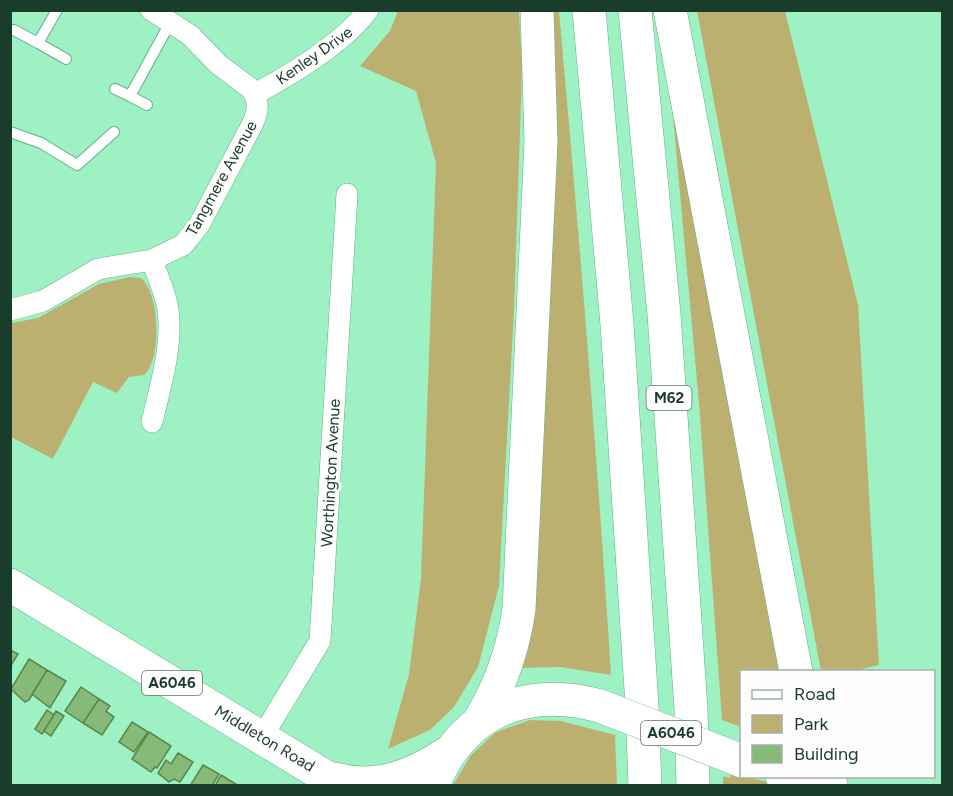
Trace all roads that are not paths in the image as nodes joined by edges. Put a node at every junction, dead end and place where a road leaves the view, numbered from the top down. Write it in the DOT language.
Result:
graph roads {
  1 [pos="57,10"];
  2 [pos="151,10"];
  3 [pos="368,10"];
  4 [pos="537,10"];
  5 [pos="589,10"];
  6 [pos="635,10"];
  7 [pos="670,10"];
  8 [pos="171,21"];
  9 [pos="14,30"];
  10 [pos="38,43"];
  11 [pos="66,59"];
  12 [pos="115,89"];
  13 [pos="255,94"];
  14 [pos="130,96"];
  15 [pos="147,105"];
  16 [pos="10,132"];
  17 [pos="114,132"];
  18 [pos="346,194"];
  19 [pos="152,260"];
  20 [pos="10,310"];
  21 [pos="152,422"];
  22 [pos="10,585"];
  23 [pos="796,670"];
  24 [pos="479,721"];
  25 [pos="262,737"];
  26 [pos="449,752"];
  27 [pos="740,760"];
  28 [pos="785,778"];
  29 [pos="338,783"];
  30 [pos="433,786"];
  31 [pos="645,786"];
  32 [pos="693,786"];
  33 [pos="805,786"];
  1 -- 10 [label="lane"];
  2 -- 8 [label="street"];
  3 -- 13 [label="street, Kenley Drive"];
  4 -- 24 [label="main road"];
  5 -- 31 [label="main road, M62"];
  6 -- 32 [label="main road, M62"];
  7 -- 23 [label="main road"];
  8 -- 13 [label="street"];
  8 -- 14 [label="lane"];
  9 -- 10 [label="lane"];
  10 -- 11 [label="lane"];
  12 -- 14 [label="lane"];
  13 -- 19 [label="street, Tangmere Avenue"];
  14 -- 15 [label="lane"];
  16 -- 17 [label="lane"];
  18 -- 25 [label="street, Worthington Avenue"];
  19 -- 20 [label="street, Tangmere Avenue"];
  19 -- 21 [label="street"];
  22 -- 25 [label="main road, Middleton Road / A6046"];
  24 -- 26 [label="main road, A6046"];
  24 -- 27 [label="main road, A6046, bridge"];
  25 -- 29 [label="main road, Middleton Road / A6046"];
  26 -- 29 [label="main road, Middleton Road / A6046"];
  26 -- 30 [label="main road, A6046"];
  28 -- 33 [label="main road"];
}
